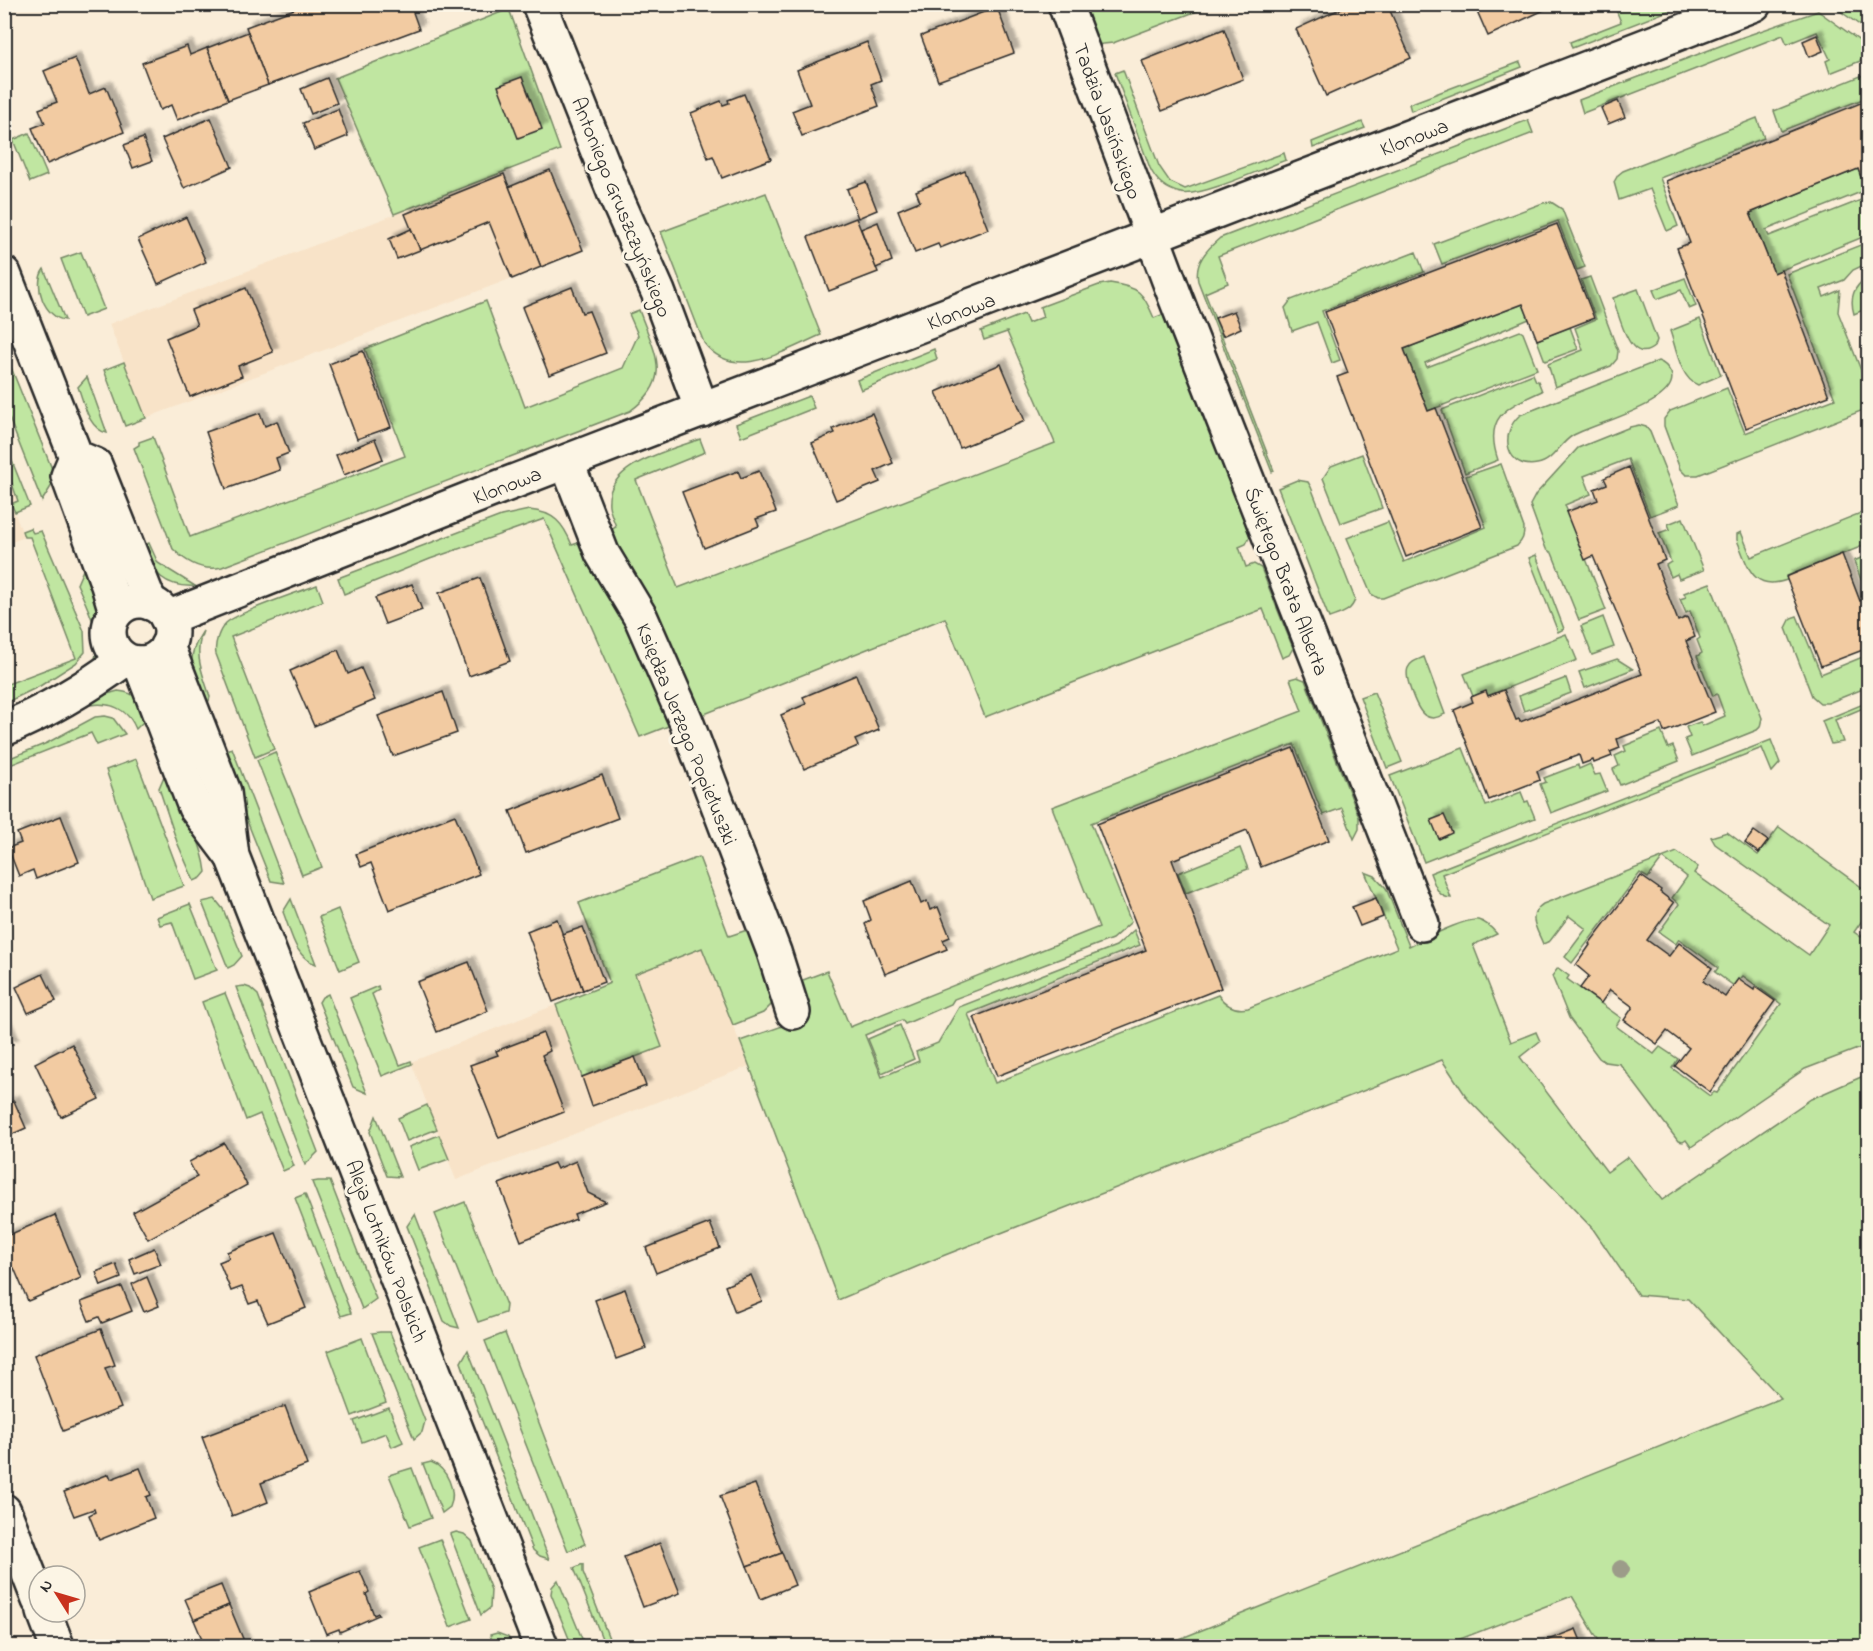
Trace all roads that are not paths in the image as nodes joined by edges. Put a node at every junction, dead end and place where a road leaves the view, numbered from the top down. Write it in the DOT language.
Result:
graph roads {
  1 [pos="539,4"];
  2 [pos="1065,4"];
  3 [pos="1754,4"];
  4 [pos="1152,237"];
  5 [pos="4,274"];
  6 [pos="702,410"];
  7 [pos="76,457"];
  8 [pos="567,463"];
  9 [pos="116,612"];
  10 [pos="162,622"];
  11 [pos="132,662"];
  12 [pos="4,729"];
  13 [pos="232,856"];
  14 [pos="1422,924"];
  15 [pos="793,1012"];
  16 [pos="4,1511"];
  17 [pos="27,1569"];
  18 [pos="48,1624"];
  19 [pos="57,1647"];
  20 [pos="542,1647"];
  1 -- 6 [label="street, Antoniego Gruszczyńskiego"];
  2 -- 4 [label="street, Tadzia Jasińskiego"];
  3 -- 4 [label="street, Klonowa"];
  4 -- 6 [label="street, Klonowa"];
  4 -- 14 [label="street, Świętego Brata Alberta"];
  5 -- 7 [label="street"];
  6 -- 8 [label="street, Klonowa"];
  7 -- 9 [label="street"];
  7 -- 10 [label="street, Aleja Lotników Polskich"];
  8 -- 10 [label="street, Klonowa"];
  8 -- 15 [label="street, Księdza Jerzego Popiełuszki"];
  9 -- 10 [label="street"];
  9 -- 11 [label="street"];
  10 -- 11 [label="street"];
  10 -- 13 [label="street, Aleja Lotników Polskich"];
  11 -- 12 [label="street"];
  11 -- 13 [label="street, Aleja Lotników Polskich"];
  13 -- 20 [label="street, Aleja Lotników Polskich"];
  16 -- 17 [label="street"];
  18 -- 19 [label="street"];
}
